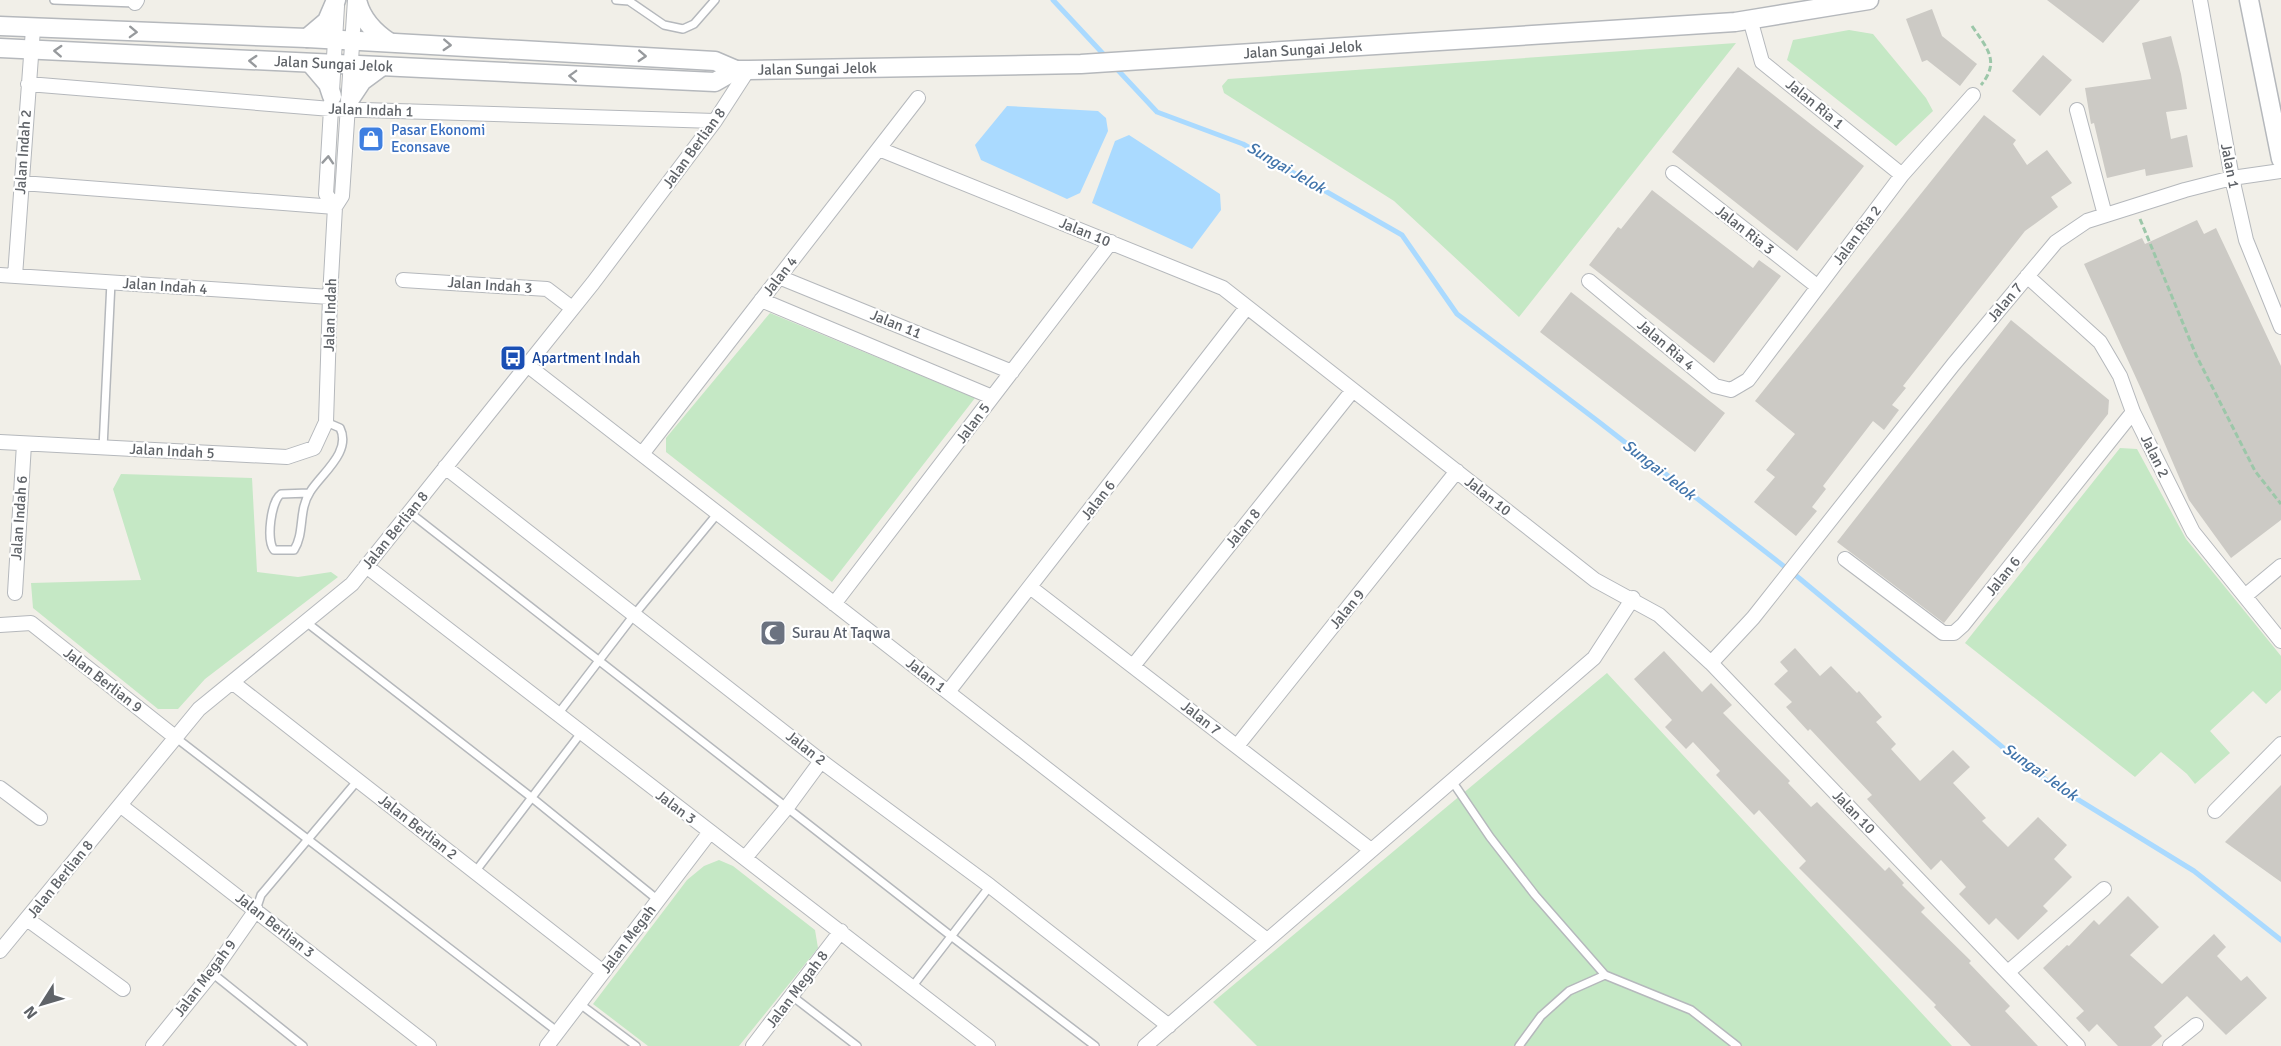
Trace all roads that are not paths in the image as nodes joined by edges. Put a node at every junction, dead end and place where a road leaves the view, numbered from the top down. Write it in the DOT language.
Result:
graph roads {
  1 [pos="54,0"];
  2 [pos="336,0"];
  3 [pos="356,0"];
  4 [pos="616,0"];
  5 [pos="715,0"];
  6 [pos="1869,0"];
  7 [pos="2200,0"];
  8 [pos="2249,0"];
  9 [pos="136,1"];
  10 [pos="1750,19"];
  11 [pos="0,26"];
  12 [pos="33,28"];
  13 [pos="307,38"];
  14 [pos="344,40"];
  15 [pos="389,42"];
  16 [pos="0,48"];
  17 [pos="31,50"];
  18 [pos="311,64"];
  19 [pos="343,66"];
  20 [pos="381,67"];
  21 [pos="742,70"];
  22 [pos="28,84"];
  23 [pos="1973,95"];
  24 [pos="918,98"];
  25 [pos="341,103"];
  26 [pos="2077,110"];
  27 [pos="715,121"];
  28 [pos="879,149"];
  29 [pos="2281,159"];
  30 [pos="2281,171"];
  31 [pos="1673,173"];
  32 [pos="1902,175"];
  33 [pos="2232,178"];
  34 [pos="22,183"];
  35 [pos="335,207"];
  36 [pos="2105,215"];
  37 [pos="1111,242"];
  38 [pos="0,275"];
  39 [pos="15,276"];
  40 [pos="2027,276"];
  41 [pos="779,277"];
  42 [pos="403,280"];
  43 [pos="1590,281"];
  44 [pos="111,282"];
  45 [pos="1818,287"];
  46 [pos="330,297"];
  47 [pos="761,300"];
  48 [pos="1248,307"];
  49 [pos="572,308"];
  50 [pos="2281,327"];
  51 [pos="527,365"];
  52 [pos="1012,372"];
  53 [pos="1748,380"];
  54 [pos="1353,390"];
  55 [pos="992,397"];
  56 [pos="2133,412"];
  57 [pos="326,422"];
  58 [pos="0,442"];
  59 [pos="24,444"];
  60 [pos="103,448"];
  61 [pos="642,454"];
  62 [pos="446,467"];
  63 [pos="1457,471"];
  64 [pos="309,493"];
  65 [pos="409,512"];
  66 [pos="718,513"];
  67 [pos="1845,559"];
  68 [pos="366,566"];
  69 [pos="2281,566"];
  70 [pos="1030,587"];
  71 [pos="15,592"];
  72 [pos="2245,596"];
  73 [pos="1633,598"];
  74 [pos="834,603"];
  75 [pos="634,615"];
  76 [pos="306,622"];
  77 [pos="0,625"];
  78 [pos="2281,641"];
  79 [pos="600,660"];
  80 [pos="1711,663"];
  81 [pos="1133,666"];
  82 [pos="232,682"];
  83 [pos="948,692"];
  84 [pos="558,714"];
  85 [pos="581,733"];
  86 [pos="175,737"];
  87 [pos="2281,744"];
  88 [pos="1237,746"];
  89 [pos="821,761"];
  90 [pos="357,780"];
  91 [pos="1452,781"];
  92 [pos="0,788"];
  93 [pos="531,797"];
  94 [pos="120,805"];
  95 [pos="788,806"];
  96 [pos="2215,811"];
  97 [pos="40,819"];
  98 [pos="710,832"];
  99 [pos="308,840"];
  100 [pos="1371,850"];
  101 [pos="745,858"];
  102 [pos="475,872"];
  103 [pos="990,886"];
  104 [pos="2104,889"];
  105 [pos="658,900"];
  106 [pos="256,910"];
  107 [pos="27,919"];
  108 [pos="841,932"];
  109 [pos="951,936"];
  110 [pos="1267,940"];
  111 [pos="0,951"];
  112 [pos="603,972"];
  113 [pos="2008,972"];
  114 [pos="212,973"];
  115 [pos="1605,975"];
  116 [pos="912,987"];
  117 [pos="123,989"];
  118 [pos="792,996"];
  119 [pos="580,1004"];
  120 [pos="2196,1025"];
  121 [pos="1169,1026"];
  122 [pos="558,1032"];
  123 [pos="979,1043"];
  124 [pos="154,1046"];
  125 [pos="303,1046"];
  126 [pos="429,1046"];
  127 [pos="547,1046"];
  128 [pos="636,1046"];
  129 [pos="753,1046"];
  130 [pos="857,1046"];
  131 [pos="1095,1046"];
  132 [pos="1145,1046"];
  133 [pos="1519,1046"];
  134 [pos="1737,1046"];
  135 [pos="2078,1046"];
  136 [pos="2170,1046"];
  1 -- 9 [label="lane"];
  2 -- 13 [label="street"];
  2 -- 14 [label="street"];
  3 -- 14 [label="street"];
  3 -- 15 [label="street"];
  4 -- 5 [label="lane"];
  6 -- 10 [label="street, Jalan Sungai Jelok"];
  7 -- 33 [label="street, Jalan 1"];
  8 -- 29 [label="street"];
  10 -- 21 [label="street, Jalan Sungai Jelok"];
  10 -- 32 [label="street, Jalan Ria 1"];
  11 -- 12 [label="street, Jalan Sungai Jelok"];
  12 -- 13 [label="street, Jalan Sungai Jelok, one-way"];
  12 -- 17 [label="street, Jalan Indah 2"];
  13 -- 14 [label="street, Jalan Sungai Jelok"];
  14 -- 15 [label="street, Jalan Sungai Jelok"];
  14 -- 19 [label="street, Jalan Indah"];
  15 -- 21 [label="street, Jalan Sungai Jelok, one-way"];
  16 -- 17 [label="street, Jalan Sungai Jelok"];
  18 -- 17 [label="street, Jalan Sungai Jelok, one-way"];
  17 -- 22 [label="street, Jalan Indah 2"];
  18 -- 19 [label="street, Jalan Sungai Jelok"];
  18 -- 25 [label="street"];
  19 -- 20 [label="street, Jalan Sungai Jelok"];
  19 -- 25 [label="street, Jalan Indah"];
  21 -- 20 [label="street, Jalan Sungai Jelok, one-way"];
  20 -- 25 [label="street"];
  21 -- 27 [label="street, Jalan Berlian 8"];
  22 -- 25 [label="street, Jalan Indah 1"];
  22 -- 34 [label="street, Jalan Indah 2"];
  23 -- 32 [label="street, Jalan Ria 2"];
  24 -- 28 [label="street, Jalan 4"];
  25 -- 27 [label="street, Jalan Indah 1"];
  25 -- 35 [label="street, Jalan Indah"];
  26 -- 36 [label="street"];
  27 -- 49 [label="street, Jalan Berlian 8"];
  28 -- 37 [label="street, Jalan 10"];
  28 -- 41 [label="street, Jalan 4"];
  30 -- 33 [label="street, Jalan 7"];
  31 -- 45 [label="street, Jalan Ria 3"];
  32 -- 45 [label="street, Jalan Ria 2"];
  33 -- 36 [label="street, Jalan 7"];
  33 -- 50 [label="street, Jalan 1"];
  34 -- 35 [label="street"];
  34 -- 39 [label="street, Jalan Indah 2"];
  35 -- 46 [label="street, Jalan Indah"];
  36 -- 40 [label="street, Jalan 7"];
  37 -- 48 [label="street, Jalan 10"];
  37 -- 52 [label="street, Jalan 5"];
  38 -- 39 [label="street, Jalan Indah 4"];
  39 -- 44 [label="street, Jalan Indah 4"];
  40 -- 56 [label="street, Jalan 2"];
  40 -- 80 [label="street, Jalan 7"];
  41 -- 47 [label="street, Jalan 4"];
  41 -- 52 [label="street, Jalan 11"];
  42 -- 49 [label="street, Jalan Indah 3"];
  43 -- 53 [label="street, Jalan Ria 4"];
  44 -- 46 [label="street, Jalan Indah 4"];
  44 -- 60 [label="lane"];
  45 -- 53 [label="street, Jalan Ria 2"];
  46 -- 57 [label="street, Jalan Indah"];
  47 -- 55 [label="street, Jalan 11"];
  47 -- 61 [label="street, Jalan 4"];
  48 -- 54 [label="street, Jalan 10"];
  48 -- 70 [label="street, Jalan 6"];
  49 -- 51 [label="street, Jalan Berlian 8"];
  51 -- 61 [label="street, Jalan 1"];
  51 -- 62 [label="street, Jalan Berlian 8"];
  52 -- 55 [label="street, Jalan 5"];
  54 -- 63 [label="street, Jalan 10"];
  54 -- 81 [label="street, Jalan 8"];
  55 -- 74 [label="street, Jalan 5"];
  56 -- 67 [label="street, Jalan 6"];
  56 -- 72 [label="street, Jalan 2"];
  57 -- 60 [label="street, Jalan Indah 5"];
  57 -- 64 [label="lane"];
  58 -- 59 [label="street, Jalan Indah 5"];
  59 -- 60 [label="street, Jalan Indah 5"];
  59 -- 71 [label="street, Jalan Indah 6"];
  61 -- 66 [label="street, Jalan 1"];
  62 -- 65 [label="street, Jalan Berlian 8"];
  62 -- 75 [label="street, Jalan 2"];
  63 -- 73 [label="street, Jalan 10"];
  63 -- 88 [label="street, Jalan 9"];
  64 -- 64 [label="lane"];
  65 -- 68 [label="street, Jalan Berlian 8"];
  65 -- 79 [label="lane"];
  66 -- 74 [label="street, Jalan 1"];
  66 -- 75 [label="lane"];
  68 -- 76 [label="street, Jalan Berlian 8"];
  68 -- 84 [label="street, Jalan 3"];
  69 -- 72 [label="street"];
  70 -- 81 [label="street, Jalan 7"];
  70 -- 83 [label="street, Jalan 6"];
  72 -- 78 [label="street, Jalan 2"];
  73 -- 80 [label="street, Jalan 10"];
  73 -- 91 [label="street"];
  74 -- 83 [label="street, Jalan 1"];
  75 -- 79 [label="lane"];
  75 -- 89 [label="street, Jalan 2"];
  76 -- 82 [label="street, Jalan Berlian 8"];
  76 -- 93 [label="lane"];
  77 -- 86 [label="street, Jalan Berlian 9"];
  79 -- 84 [label="lane"];
  79 -- 95 [label="lane"];
  80 -- 113 [label="street, Jalan 10"];
  81 -- 88 [label="street, Jalan 7"];
  82 -- 86 [label="street, Jalan Berlian 8"];
  82 -- 90 [label="street, Jalan Berlian 2"];
  83 -- 110 [label="street, Jalan 1"];
  84 -- 85 [label="street, Jalan 3"];
  85 -- 93 [label="lane"];
  85 -- 98 [label="street, Jalan 3"];
  86 -- 94 [label="street, Jalan Berlian 8"];
  86 -- 99 [label="lane"];
  87 -- 96 [label="street"];
  88 -- 100 [label="street, Jalan 7"];
  89 -- 95 [label="street"];
  89 -- 103 [label="street, Jalan 2"];
  90 -- 99 [label="lane"];
  90 -- 102 [label="street, Jalan Berlian 2"];
  91 -- 100 [label="street"];
  91 -- 115 [label="lane"];
  92 -- 97 [label="street"];
  93 -- 102 [label="lane"];
  93 -- 105 [label="lane"];
  94 -- 106 [label="street, Jalan Berlian 3"];
  94 -- 107 [label="street, Jalan Berlian 8"];
  95 -- 101 [label="street"];
  95 -- 109 [label="lane"];
  98 -- 101 [label="street, Jalan 3"];
  98 -- 105 [label="street, Jalan Megah"];
  99 -- 106 [label="lane"];
  99 -- 122 [label="lane"];
  100 -- 110 [label="street"];
  101 -- 108 [label="street, Jalan 3"];
  102 -- 112 [label="street, Jalan Berlian 2"];
  103 -- 109 [label="lane"];
  103 -- 121 [label="street, Jalan 2"];
  104 -- 113 [label="street"];
  105 -- 112 [label="street, Jalan Megah"];
  106 -- 114 [label="street, Jalan Megah 9"];
  106 -- 126 [label="street, Jalan Berlian 3"];
  107 -- 111 [label="street, Jalan Berlian 8"];
  107 -- 117 [label="street"];
  108 -- 116 [label="street, Jalan 3"];
  108 -- 118 [label="street, Jalan Megah 8"];
  109 -- 116 [label="lane"];
  109 -- 131 [label="lane"];
  110 -- 121 [label="street"];
  112 -- 119 [label="street, Jalan Megah"];
  113 -- 135 [label="street, Jalan 10"];
  114 -- 124 [label="street, Jalan Megah 9"];
  114 -- 125 [label="lane"];
  115 -- 133 [label="lane"];
  115 -- 134 [label="lane"];
  116 -- 123 [label="street, Jalan 3"];
  118 -- 129 [label="street, Jalan Megah 8"];
  118 -- 130 [label="lane"];
  119 -- 122 [label="street, Jalan Megah"];
  119 -- 128 [label="lane"];
  120 -- 136 [label="street"];
  121 -- 132 [label="street"];
  122 -- 127 [label="street, Jalan Megah"];
}
